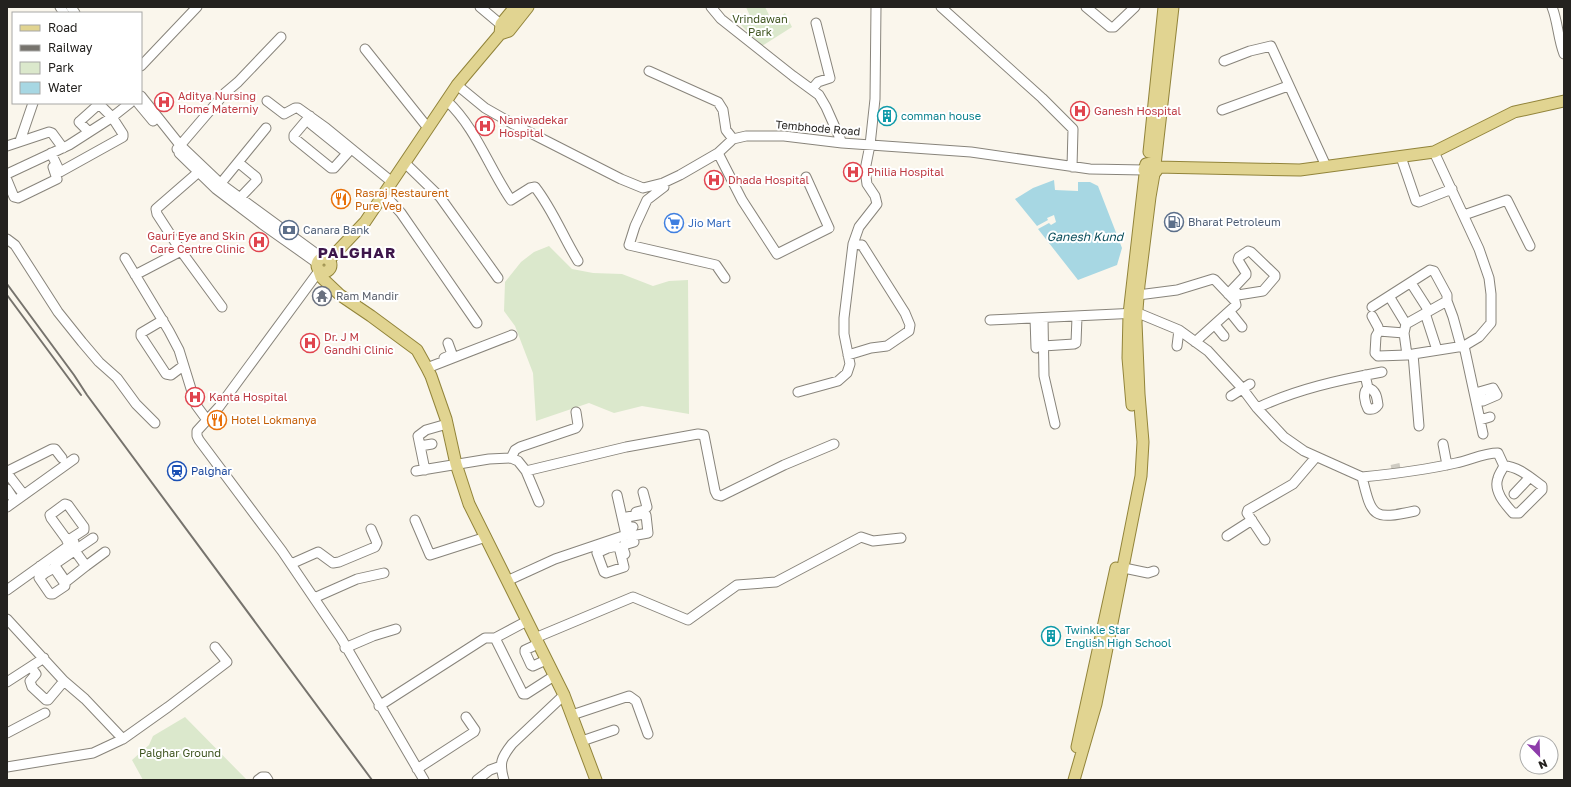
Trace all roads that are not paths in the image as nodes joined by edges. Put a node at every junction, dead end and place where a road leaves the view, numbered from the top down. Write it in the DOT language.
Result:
graph roads {
  1 [pos="197,7"];
  2 [pos="480,7"];
  3 [pos="514,7"];
  4 [pos="528,7"];
  5 [pos="711,7"];
  6 [pos="876,7"];
  7 [pos="941,7"];
  8 [pos="1086,7"];
  9 [pos="1135,7"];
  10 [pos="1164,7"];
  11 [pos="1173,7"];
  12 [pos="1552,7"];
  13 [pos="816,23"];
  14 [pos="503,30"];
  15 [pos="281,37"];
  16 [pos="366,49"];
  17 [pos="1564,54"];
  18 [pos="1224,61"];
  19 [pos="142,65"];
  20 [pos="649,71"];
  21 [pos="457,85"];
  22 [pos="1288,86"];
  23 [pos="812,89"];
  24 [pos="142,97"];
  25 [pos="267,101"];
  26 [pos="447,101"];
  27 [pos="1564,101"];
  28 [pos="33,104"];
  29 [pos="129,104"];
  30 [pos="139,104"];
  31 [pos="1222,110"];
  32 [pos="112,117"];
  33 [pos="308,119"];
  34 [pos="266,128"];
  35 [pos="428,128"];
  36 [pos="89,132"];
  37 [pos="733,138"];
  38 [pos="20,141"];
  39 [pos="842,143"];
  40 [pos="870,145"];
  41 [pos="7,146"];
  42 [pos="63,148"];
  43 [pos="178,148"];
  44 [pos="349,151"];
  45 [pos="1434,152"];
  46 [pos="718,153"];
  47 [pos="49,154"];
  48 [pos="1401,156"];
  49 [pos="239,163"];
  50 [pos="405,163"];
  51 [pos="1326,166"];
  52 [pos="1072,167"];
  53 [pos="1150,169"];
  54 [pos="200,170"];
  55 [pos="7,174"];
  56 [pos="806,177"];
  57 [pos="7,180"];
  58 [pos="392,182"];
  59 [pos="663,183"];
  60 [pos="218,187"];
  61 [pos="1452,189"];
  62 [pos="384,194"];
  63 [pos="237,201"];
  64 [pos="1464,215"];
  65 [pos="7,239"];
  66 [pos="853,244"];
  67 [pos="1530,246"];
  68 [pos="181,251"];
  69 [pos="125,258"];
  70 [pos="578,261"];
  71 [pos="322,263"];
  72 [pos="135,274"];
  73 [pos="498,278"];
  74 [pos="725,278"];
  75 [pos="1411,283"];
  76 [pos="1231,291"];
  77 [pos="1138,295"];
  78 [pos="1389,296"];
  79 [pos="1446,301"];
  80 [pos="222,307"];
  81 [pos="1230,312"];
  82 [pos="1427,312"];
  83 [pos="1133,314"];
  84 [pos="1077,317"];
  85 [pos="1039,318"];
  86 [pos="163,320"];
  87 [pos="990,320"];
  88 [pos="477,323"];
  89 [pos="1215,325"];
  90 [pos="1242,327"];
  91 [pos="1405,328"];
  92 [pos="1179,330"];
  93 [pos="1379,331"];
  94 [pos="512,335"];
  95 [pos="1224,336"];
  96 [pos="1195,342"];
  97 [pos="448,343"];
  98 [pos="1177,346"];
  99 [pos="1463,346"];
  100 [pos="1040,347"];
  101 [pos="1437,350"];
  102 [pos="1410,354"];
  103 [pos="848,355"];
  104 [pos="183,366"];
  105 [pos="427,367"];
  106 [pos="1382,372"];
  107 [pos="1365,375"];
  108 [pos="1246,386"];
  109 [pos="1368,388"];
  110 [pos="798,392"];
  111 [pos="1231,396"];
  112 [pos="1257,408"];
  113 [pos="576,412"];
  114 [pos="1490,417"];
  115 [pos="207,420"];
  116 [pos="1480,420"];
  117 [pos="155,423"];
  118 [pos="447,424"];
  119 [pos="1055,424"];
  120 [pos="1419,426"];
  121 [pos="1483,434"];
  122 [pos="432,444"];
  123 [pos="834,444"];
  124 [pos="1443,444"];
  125 [pos="420,446"];
  126 [pos="1316,457"];
  127 [pos="62,458"];
  128 [pos="510,458"];
  129 [pos="74,459"];
  130 [pos="456,464"];
  131 [pos="1447,465"];
  132 [pos="1504,466"];
  133 [pos="526,471"];
  134 [pos="1362,477"];
  135 [pos="1530,477"];
  136 [pos="7,489"];
  137 [pos="644,492"];
  138 [pos="1514,494"];
  139 [pos="24,495"];
  140 [pos="620,496"];
  141 [pos="15,501"];
  142 [pos="539,502"];
  143 [pos="7,507"];
  144 [pos="623,507"];
  145 [pos="1415,511"];
  146 [pos="415,520"];
  147 [pos="1252,520"];
  148 [pos="371,529"];
  149 [pos="628,530"];
  150 [pos="91,534"];
  151 [pos="1227,536"];
  152 [pos="486,537"];
  153 [pos="644,538"];
  154 [pos="901,538"];
  155 [pos="1265,540"];
  156 [pos="634,542"];
  157 [pos="70,546"];
  158 [pos="105,552"];
  159 [pos="628,560"];
  160 [pos="290,564"];
  161 [pos="86,566"];
  162 [pos="1124,568"];
  163 [pos="1154,571"];
  164 [pos="384,573"];
  165 [pos="507,581"];
  166 [pos="1116,588"];
  167 [pos="7,590"];
  168 [pos="314,598"];
  169 [pos="7,619"];
  170 [pos="527,621"];
  171 [pos="396,629"];
  172 [pos="519,632"];
  173 [pos="497,641"];
  174 [pos="537,641"];
  175 [pos="216,647"];
  176 [pos="345,648"];
  177 [pos="44,658"];
  178 [pos="1101,658"];
  179 [pos="546,660"];
  180 [pos="36,670"];
  181 [pos="554,676"];
  182 [pos="64,680"];
  183 [pos="7,682"];
  184 [pos="564,695"];
  185 [pos="379,706"];
  186 [pos="45,713"];
  187 [pos="572,715"];
  188 [pos="466,717"];
  189 [pos="614,730"];
  190 [pos="7,733"];
  191 [pos="648,734"];
  192 [pos="123,739"];
  193 [pos="582,741"];
  194 [pos="501,766"];
  195 [pos="7,767"];
  196 [pos="417,769"];
  197 [pos="258,780"];
  198 [pos="268,780"];
  199 [pos="424,780"];
  200 [pos="477,780"];
  201 [pos="504,780"];
  202 [pos="596,780"];
  203 [pos="1068,780"];
  204 [pos="1074,780"];
  1 -- 19 [label="street"];
  2 -- 14 [label="street"];
  3 -- 14 [label="main road"];
  4 -- 14 [label="main road"];
  5 -- 23 [label="street"];
  6 -- 40 [label="street"];
  7 -- 52 [label="street"];
  8 -- 9 [label="street"];
  10 -- 53 [label="main road"];
  11 -- 53 [label="main road"];
  12 -- 17 [label="street"];
  13 -- 23 [label="street"];
  14 -- 21 [label="main road"];
  15 -- 43 [label="street"];
  16 -- 35 [label="street"];
  18 -- 22 [label="street"];
  20 -- 37 [label="street"];
  21 -- 26 [label="main road"];
  21 -- 59 [label="street"];
  22 -- 31 [label="street"];
  22 -- 51 [label="street"];
  23 -- 39 [label="street"];
  24 -- 43 [label="street"];
  25 -- 33 [label="street"];
  26 -- 35 [label="main road"];
  26 -- 70 [label="street"];
  27 -- 45 [label="main road"];
  28 -- 38 [label="street"];
  29 -- 32 [label="street"];
  30 -- 43 [label="street"];
  32 -- 36 [label="street"];
  32 -- 36 [label="street"];
  32 -- 47 [label="street"];
  33 -- 44 [label="street"];
  33 -- 44 [label="street"];
  34 -- 49 [label="street"];
  35 -- 50 [label="main road"];
  36 -- 42 [label="street"];
  37 -- 39 [label="street, Tembhode Road"];
  37 -- 46 [label="street"];
  38 -- 41 [label="street"];
  38 -- 42 [label="street"];
  39 -- 40 [label="street, Tembhode Road"];
  40 -- 52 [label="street, Tembhode Road"];
  40 -- 66 [label="street"];
  42 -- 47 [label="street"];
  43 -- 54 [label="street"];
  44 -- 58 [label="street"];
  45 -- 48 [label="main road"];
  45 -- 61 [label="street"];
  46 -- 56 [label="street"];
  46 -- 59 [label="street"];
  47 -- 55 [label="street"];
  47 -- 57 [label="street"];
  48 -- 51 [label="main road"];
  48 -- 61 [label="street"];
  49 -- 60 [label="street"];
  49 -- 63 [label="street"];
  50 -- 58 [label="main road"];
  50 -- 73 [label="street"];
  51 -- 53 [label="main road"];
  52 -- 53 [label="street, Tembhode Road"];
  53 -- 77 [label="main road"];
  53 -- 83 [label="main road"];
  54 -- 60 [label="street"];
  54 -- 68 [label="street"];
  58 -- 62 [label="main road"];
  59 -- 74 [label="street"];
  60 -- 63 [label="street"];
  61 -- 64 [label="street"];
  62 -- 71 [label="main road"];
  62 -- 88 [label="street"];
  63 -- 71 [label="street"];
  64 -- 67 [label="street"];
  64 -- 99 [label="street"];
  65 -- 117 [label="street"];
  66 -- 103 [label="street"];
  66 -- 103 [label="street"];
  68 -- 72 [label="street"];
  68 -- 80 [label="street"];
  69 -- 72 [label="street"];
  71 -- 105 [label="main road"];
  71 -- 115 [label="street"];
  72 -- 86 [label="street"];
  75 -- 78 [label="street"];
  75 -- 79 [label="street"];
  75 -- 82 [label="street"];
  76 -- 76 [label="street"];
  76 -- 77 [label="street"];
  76 -- 81 [label="street"];
  77 -- 83 [label="main road"];
  78 -- 91 [label="street"];
  78 -- 93 [label="street"];
  79 -- 82 [label="street"];
  79 -- 99 [label="street"];
  81 -- 89 [label="street"];
  81 -- 90 [label="street"];
  82 -- 91 [label="street"];
  82 -- 101 [label="street"];
  83 -- 84 [label="street"];
  83 -- 92 [label="street"];
  83 -- 162 [label="main road"];
  83 -- 166 [label="main road"];
  84 -- 85 [label="street"];
  84 -- 100 [label="street"];
  85 -- 87 [label="street"];
  85 -- 100 [label="street"];
  86 -- 104 [label="street"];
  86 -- 104 [label="street"];
  89 -- 95 [label="street"];
  89 -- 96 [label="street"];
  91 -- 93 [label="street"];
  91 -- 102 [label="street"];
  92 -- 96 [label="street"];
  92 -- 98 [label="street"];
  93 -- 102 [label="street"];
  94 -- 105 [label="street"];
  96 -- 108 [label="street"];
  97 -- 105 [label="street"];
  99 -- 101 [label="street"];
  99 -- 116 [label="street"];
  100 -- 119 [label="street"];
  101 -- 102 [label="street"];
  102 -- 120 [label="street"];
  103 -- 110 [label="street"];
  104 -- 115 [label="street"];
  105 -- 118 [label="main road"];
  106 -- 107 [label="street"];
  107 -- 109 [label="street"];
  107 -- 112 [label="street"];
  108 -- 111 [label="street"];
  108 -- 112 [label="street"];
  112 -- 126 [label="street"];
  113 -- 128 [label="street"];
  114 -- 116 [label="street"];
  115 -- 160 [label="street"];
  116 -- 121 [label="street"];
  118 -- 125 [label="street"];
  118 -- 130 [label="main road"];
  122 -- 125 [label="street"];
  123 -- 133 [label="street"];
  124 -- 131 [label="street"];
  125 -- 130 [label="street"];
  126 -- 134 [label="street"];
  126 -- 147 [label="street"];
  127 -- 139 [label="street"];
  128 -- 130 [label="street"];
  128 -- 133 [label="street"];
  129 -- 139 [label="street"];
  130 -- 152 [label="main road"];
  131 -- 132 [label="street"];
  131 -- 134 [label="street"];
  132 -- 135 [label="street"];
  132 -- 135 [label="street"];
  133 -- 142 [label="street"];
  134 -- 145 [label="street"];
  135 -- 138 [label="street"];
  136 -- 141 [label="street"];
  137 -- 144 [label="street"];
  139 -- 141 [label="street"];
  140 -- 144 [label="street"];
  141 -- 143 [label="street"];
  144 -- 149 [label="street"];
  146 -- 152 [label="street"];
  147 -- 151 [label="street"];
  147 -- 155 [label="street"];
  148 -- 160 [label="street"];
  149 -- 156 [label="street"];
  149 -- 165 [label="street"];
  150 -- 157 [label="street"];
  152 -- 165 [label="main road"];
  153 -- 156 [label="street"];
  154 -- 174 [label="street"];
  156 -- 159 [label="street"];
  157 -- 161 [label="street"];
  157 -- 161 [label="street"];
  157 -- 167 [label="street"];
  158 -- 161 [label="street"];
  160 -- 168 [label="street"];
  162 -- 163 [label="street"];
  162 -- 166 [label="main road"];
  164 -- 168 [label="street"];
  165 -- 170 [label="main road"];
  166 -- 178 [label="main road"];
  168 -- 176 [label="street"];
  169 -- 177 [label="street"];
  170 -- 173 [label="street"];
  170 -- 174 [label="main road"];
  171 -- 176 [label="street"];
  172 -- 173 [label="street"];
  173 -- 181 [label="street"];
  173 -- 185 [label="street"];
  174 -- 179 [label="main road"];
  174 -- 179 [label="street"];
  175 -- 192 [label="street"];
  176 -- 185 [label="street"];
  177 -- 180 [label="street"];
  177 -- 182 [label="street"];
  178 -- 203 [label="main road"];
  178 -- 204 [label="main road"];
  179 -- 181 [label="main road"];
  180 -- 182 [label="street"];
  180 -- 183 [label="street"];
  181 -- 184 [label="main road"];
  182 -- 192 [label="street"];
  184 -- 187 [label="main road"];
  184 -- 194 [label="street"];
  185 -- 196 [label="street"];
  186 -- 190 [label="street"];
  187 -- 191 [label="street"];
  187 -- 193 [label="main road"];
  188 -- 196 [label="street"];
  189 -- 193 [label="street"];
  192 -- 195 [label="street"];
  193 -- 202 [label="main road"];
  194 -- 200 [label="street"];
  194 -- 201 [label="street"];
  196 -- 199 [label="street"];
  197 -- 198 [label="street"];
}
